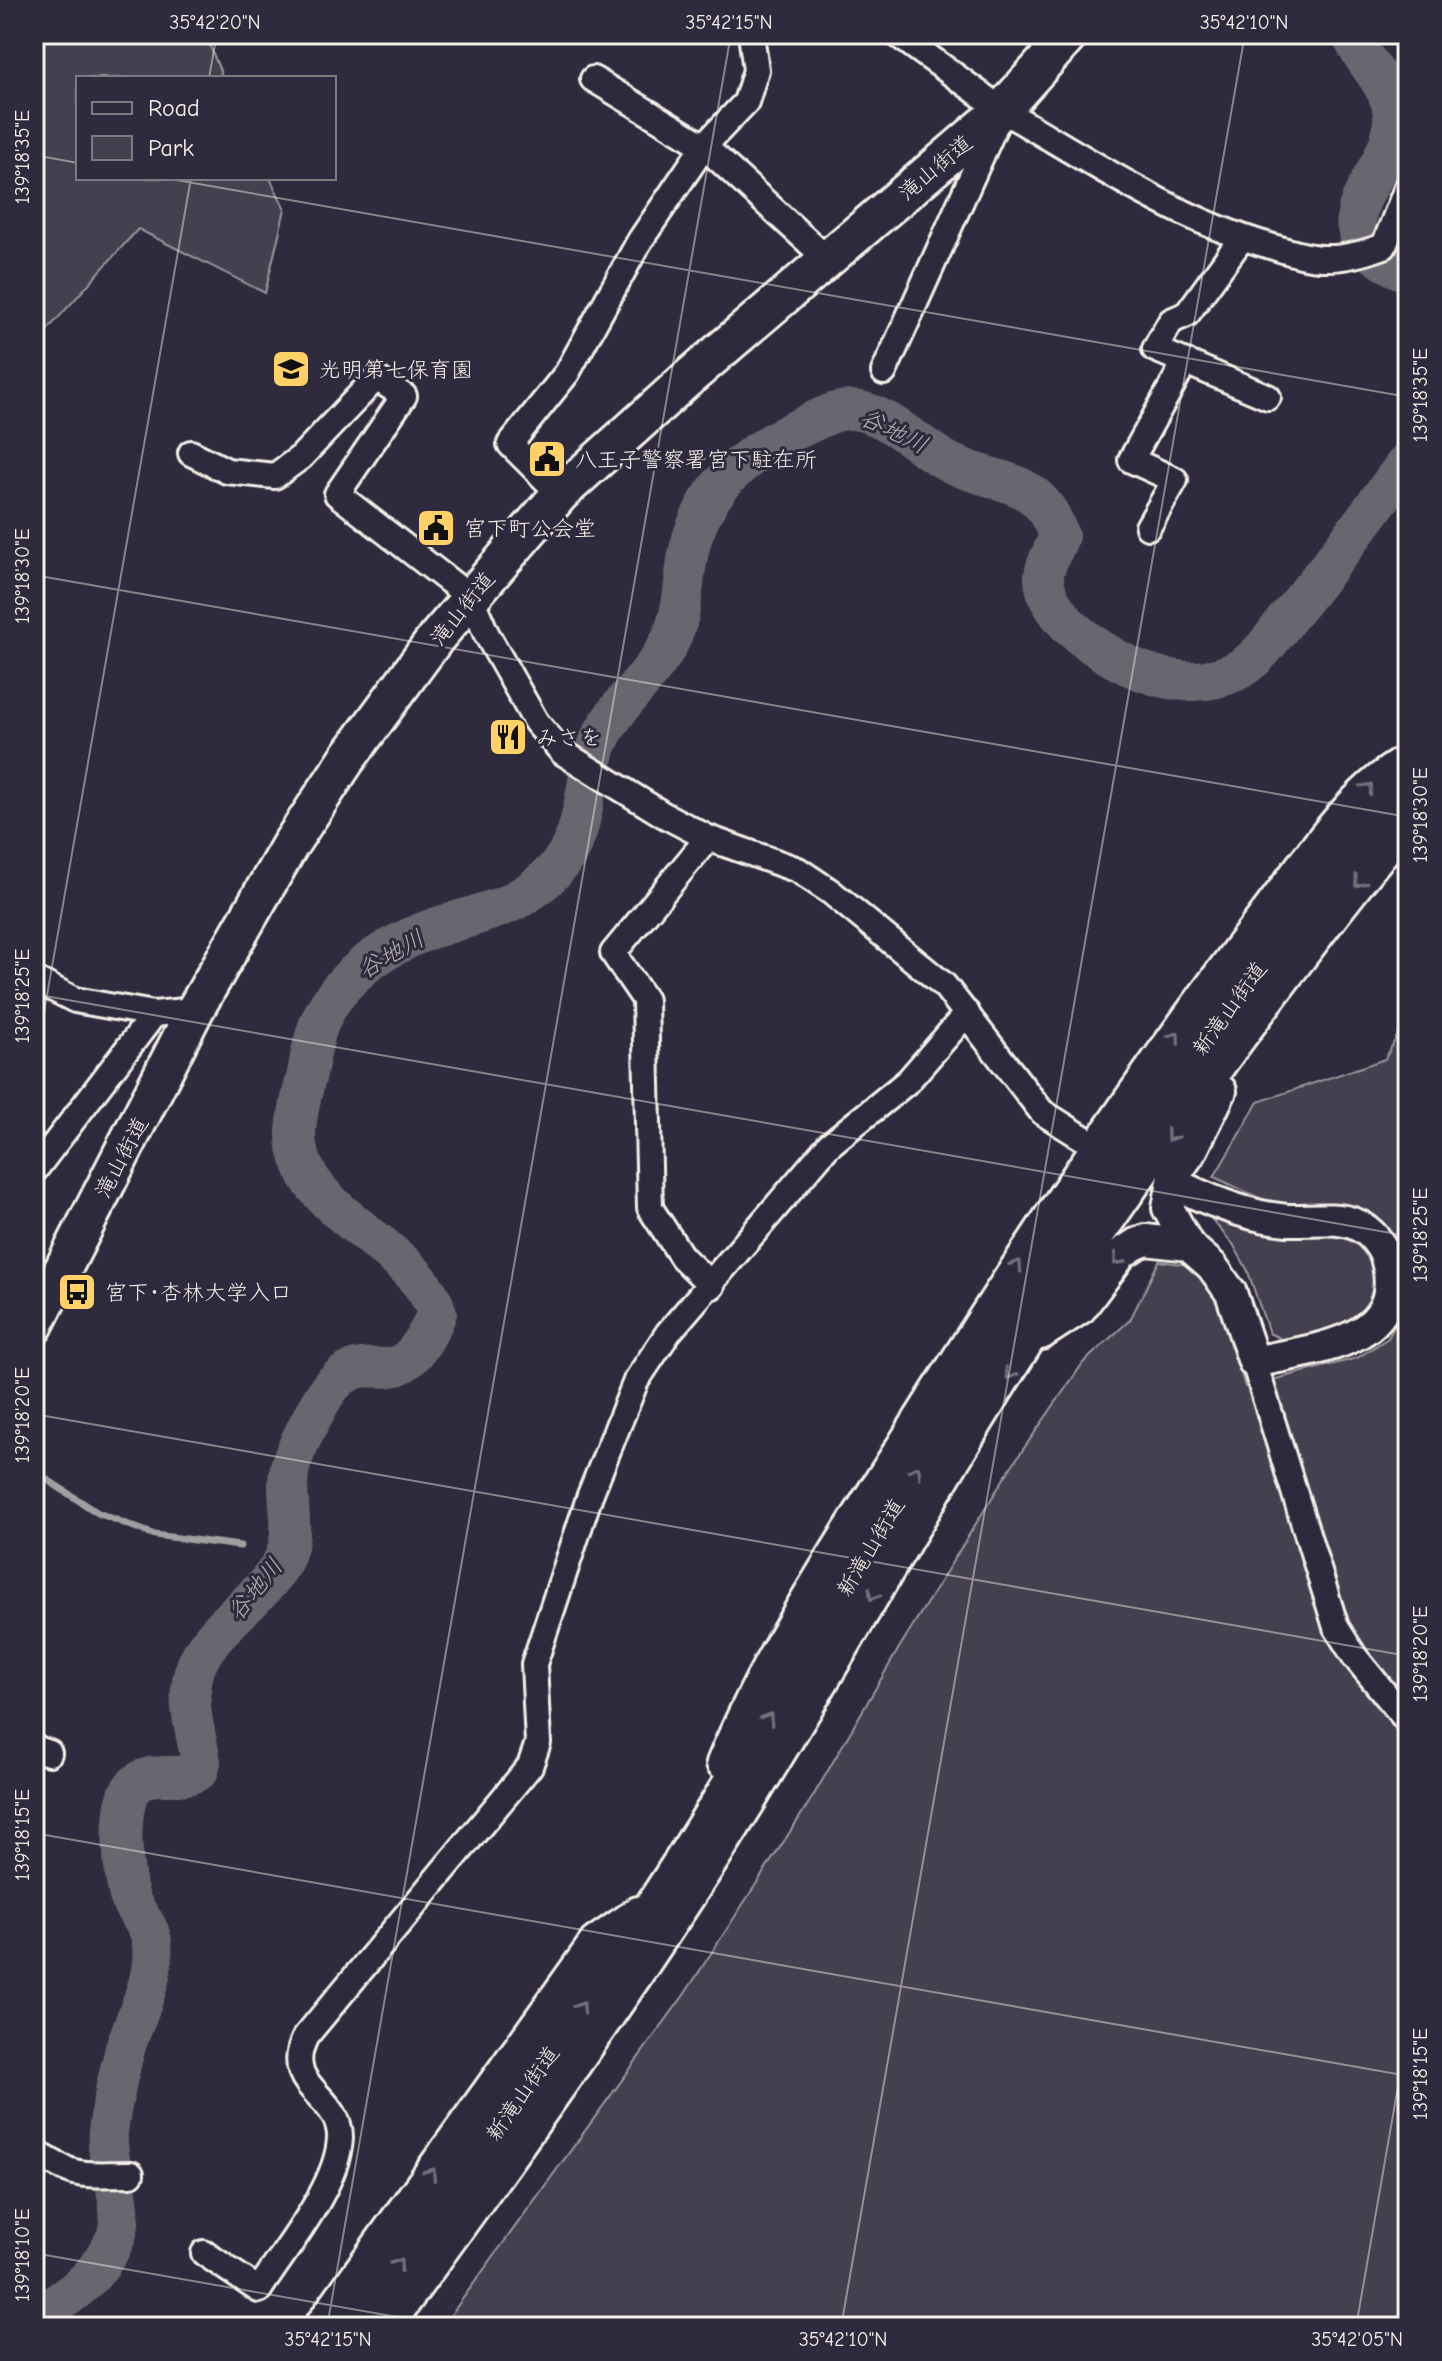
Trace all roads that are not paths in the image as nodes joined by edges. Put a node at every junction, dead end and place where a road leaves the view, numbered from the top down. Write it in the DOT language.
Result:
graph roads {
  1 [pos="751,34"];
  2 [pos="897,34"];
  3 [pos="1070,34"];
  4 [pos="593,79"];
  5 [pos="1002,110"];
  6 [pos="704,146"];
  7 [pos="1408,185"];
  8 [pos="1242,238"];
  9 [pos="827,259"];
  10 [pos="1184,364"];
  11 [pos="884,372"];
  12 [pos="1268,397"];
  13 [pos="191,453"];
  14 [pos="560,494"];
  15 [pos="1148,527"];
  16 [pos="471,598"];
  17 [pos="1408,760"];
  18 [pos="1408,780"];
  19 [pos="1408,821"];
  20 [pos="708,838"];
  21 [pos="34,979"];
  22 [pos="195,1010"];
  23 [pos="967,1013"];
  24 [pos="1258,1013"];
  25 [pos="154,1014"];
  26 [pos="1102,1148"];
  27 [pos="34,1170"];
  28 [pos="1188,1190"];
  29 [pos="1188,1245"];
  30 [pos="712,1286"];
  31 [pos="34,1326"];
  32 [pos="1030,1341"];
  33 [pos="1254,1362"];
  34 [pos="1408,1722"];
  35 [pos="690,1844"];
  36 [pos="651,1903"];
  37 [pos="34,2151"];
  38 [pos="131,2174"];
  39 [pos="204,2253"];
  40 [pos="319,2327"];
  41 [pos="352,2327"];
  42 [pos="387,2327"];
  1 -- 6 [label="street"];
  2 -- 5 [label="street"];
  3 -- 5 [label="highway, 滝山街道"];
  4 -- 6 [label="street"];
  5 -- 8 [label="street"];
  5 -- 9 [label="highway, 滝山街道"];
  5 -- 11 [label="street"];
  6 -- 9 [label="street"];
  6 -- 14 [label="street"];
  7 -- 8 [label="street"];
  8 -- 10 [label="street"];
  9 -- 14 [label="highway, 滝山街道"];
  10 -- 12 [label="street"];
  10 -- 15 [label="street"];
  13 -- 16 [label="street"];
  14 -- 16 [label="highway, 滝山街道"];
  16 -- 20 [label="street"];
  16 -- 22 [label="highway, 滝山街道"];
  26 -- 17 [label="main road, one-way"];
  35 -- 18 [label="main road, 新滝山街道, one-way"];
  19 -- 24 [label="main road, 新滝山街道, one-way"];
  20 -- 23 [label="street"];
  20 -- 30 [label="street"];
  21 -- 25 [label="street"];
  22 -- 25 [label="street"];
  22 -- 31 [label="highway, 滝山街道"];
  23 -- 26 [label="street"];
  23 -- 30 [label="street"];
  24 -- 29 [label="main road"];
  24 -- 32 [label="main road, 新滝山街道, one-way"];
  25 -- 27 [label="street"];
  35 -- 26 [label="main road, one-way"];
  28 -- 33 [label="main road"];
  29 -- 32 [label="main road, one-way"];
  29 -- 33 [label="main road"];
  30 -- 39 [label="street"];
  32 -- 42 [label="main road, 新滝山街道, one-way"];
  33 -- 34 [label="street"];
  35 -- 36 [label="main road, 新滝山街道"];
  40 -- 36 [label="main road, one-way"];
  41 -- 36 [label="main road, 新滝山街道, one-way"];
  37 -- 38 [label="street"];
}
